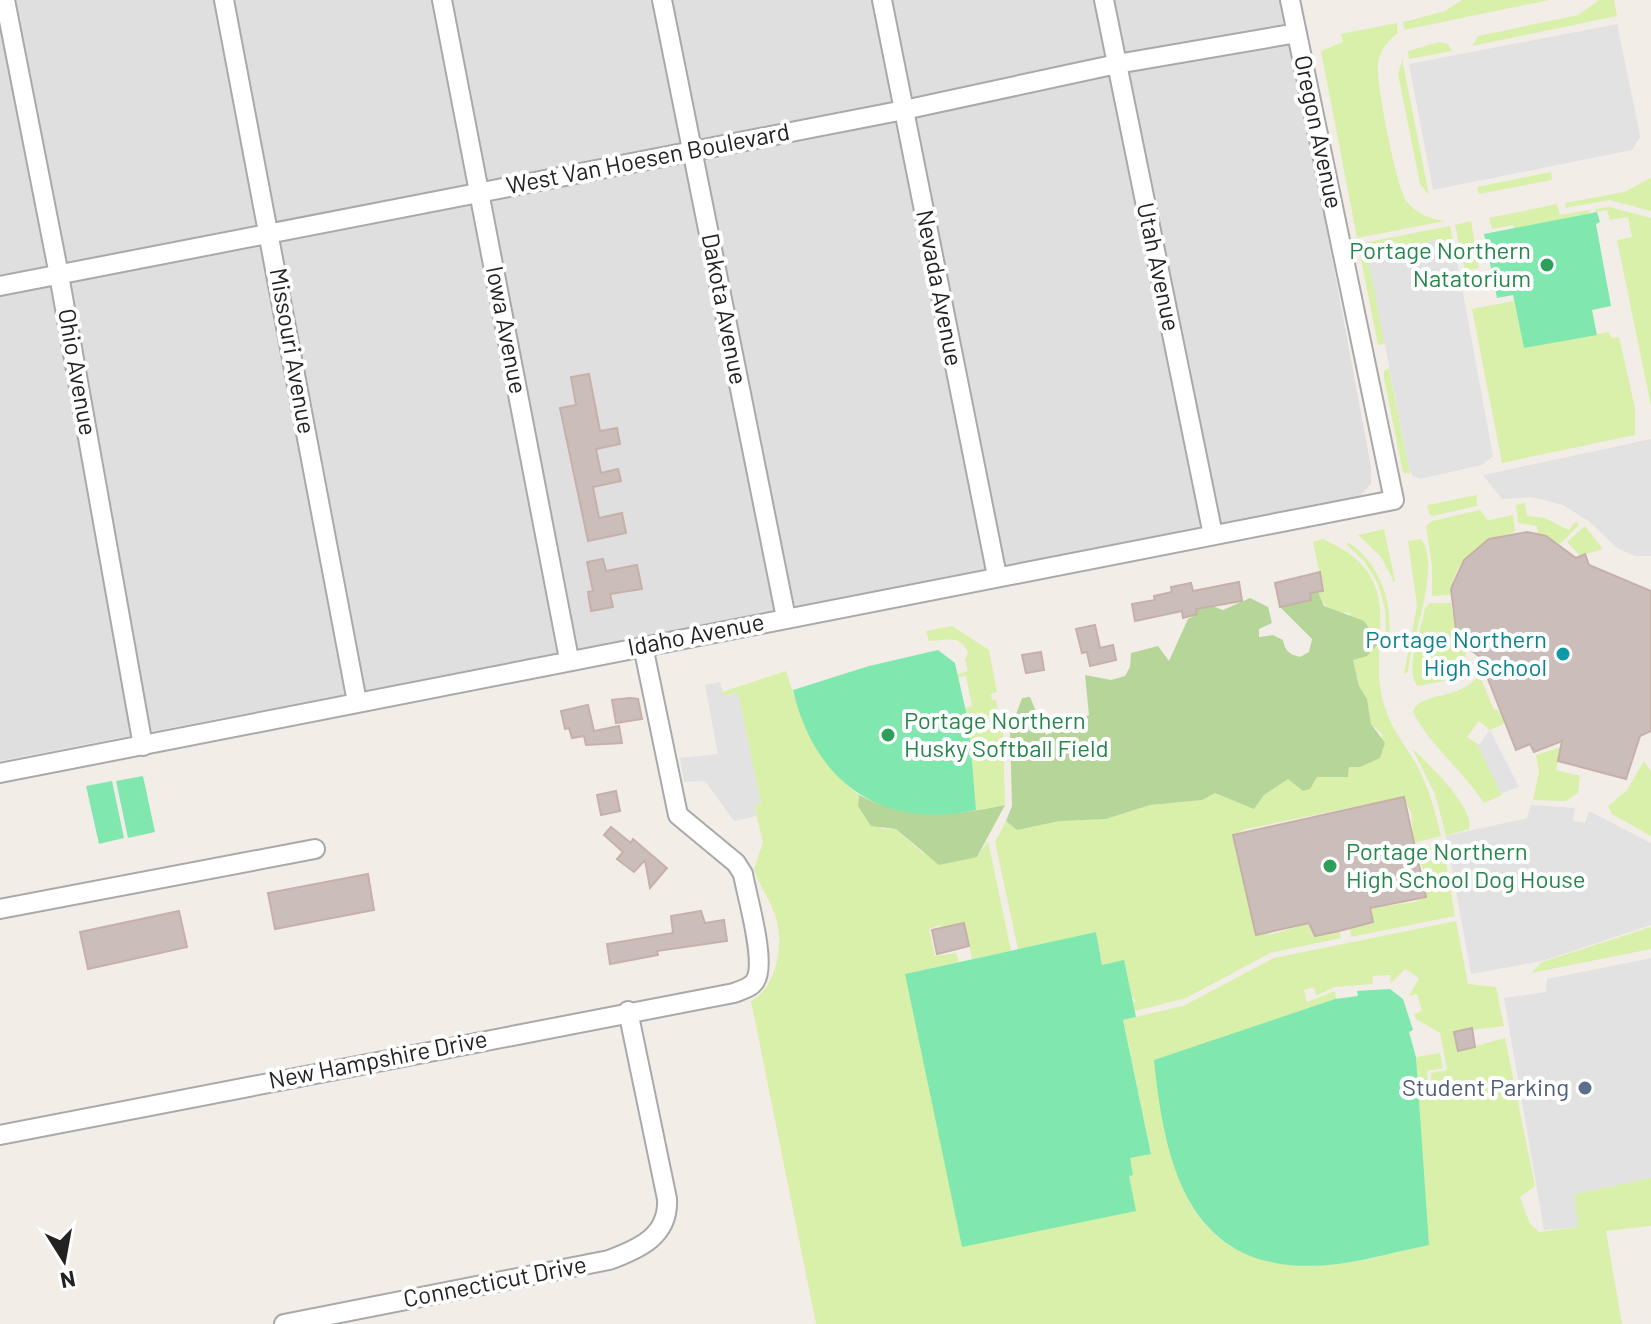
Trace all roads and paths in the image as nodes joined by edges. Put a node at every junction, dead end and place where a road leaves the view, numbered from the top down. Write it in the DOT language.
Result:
graph roads {
  1 [pos="5,0"];
  2 [pos="224,0"];
  3 [pos="442,0"];
  4 [pos="662,0"];
  5 [pos="882,0"];
  6 [pos="1104,0"];
  7 [pos="1290,0"];
  8 [pos="1297,33"];
  9 [pos="1117,64"];
  10 [pos="904,110"];
  11 [pos="692,148"];
  12 [pos="480,193"];
  13 [pos="271,234"];
  14 [pos="59,275"];
  15 [pos="0,286"];
  16 [pos="1394,500"];
  17 [pos="1213,535"];
  18 [pos="997,576"];
  19 [pos="786,618"];
  20 [pos="643,646"];
  21 [pos="569,659"];
  22 [pos="357,702"];
  23 [pos="143,746"];
  24 [pos="0,773"];
  25 [pos="315,849"];
  26 [pos="0,909"];
  27 [pos="628,1011"];
  28 [pos="0,1135"];
  29 [pos="284,1324"];
  1 -- 14 [label="street, Ohio Avenue"];
  2 -- 13 [label="street, Missouri Avenue"];
  3 -- 12 [label="street, Iowa Avenue"];
  4 -- 11 [label="street, Dakota Avenue"];
  5 -- 10 [label="street, Nevada Avenue"];
  6 -- 9 [label="street, Utah Avenue"];
  7 -- 8 [label="street, Oregon Avenue"];
  8 -- 9 [label="street, West Van Hoesen Boulevard"];
  8 -- 16 [label="street, Oregon Avenue"];
  9 -- 10 [label="street, West Van Hoesen Boulevard"];
  9 -- 17 [label="street, Utah Avenue"];
  10 -- 11 [label="street, West Van Hoesen Boulevard"];
  10 -- 18 [label="street, Nevada Avenue"];
  11 -- 12 [label="street, West Van Hoesen Boulevard"];
  11 -- 19 [label="street, Dakota Avenue"];
  12 -- 13 [label="street, West Van Hoesen Boulevard"];
  12 -- 21 [label="street, Iowa Avenue"];
  13 -- 14 [label="street, West Van Hoesen Boulevard"];
  13 -- 22 [label="street, Missouri Avenue"];
  14 -- 15 [label="street, West Van Hoesen Boulevard"];
  14 -- 23 [label="street, Ohio Avenue"];
  16 -- 17 [label="street, Idaho Avenue"];
  17 -- 18 [label="street, Idaho Avenue"];
  18 -- 19 [label="street, Idaho Avenue"];
  19 -- 20 [label="street, Idaho Avenue"];
  20 -- 21 [label="street, Idaho Avenue"];
  20 -- 27 [label="street, New Hampshire Drive"];
  21 -- 22 [label="street, Idaho Avenue"];
  22 -- 23 [label="street, Idaho Avenue"];
  23 -- 24 [label="street, Idaho Avenue"];
  25 -- 26 [label="street"];
  27 -- 28 [label="street, New Hampshire Drive"];
  27 -- 29 [label="street, Connecticut Drive"];
}
